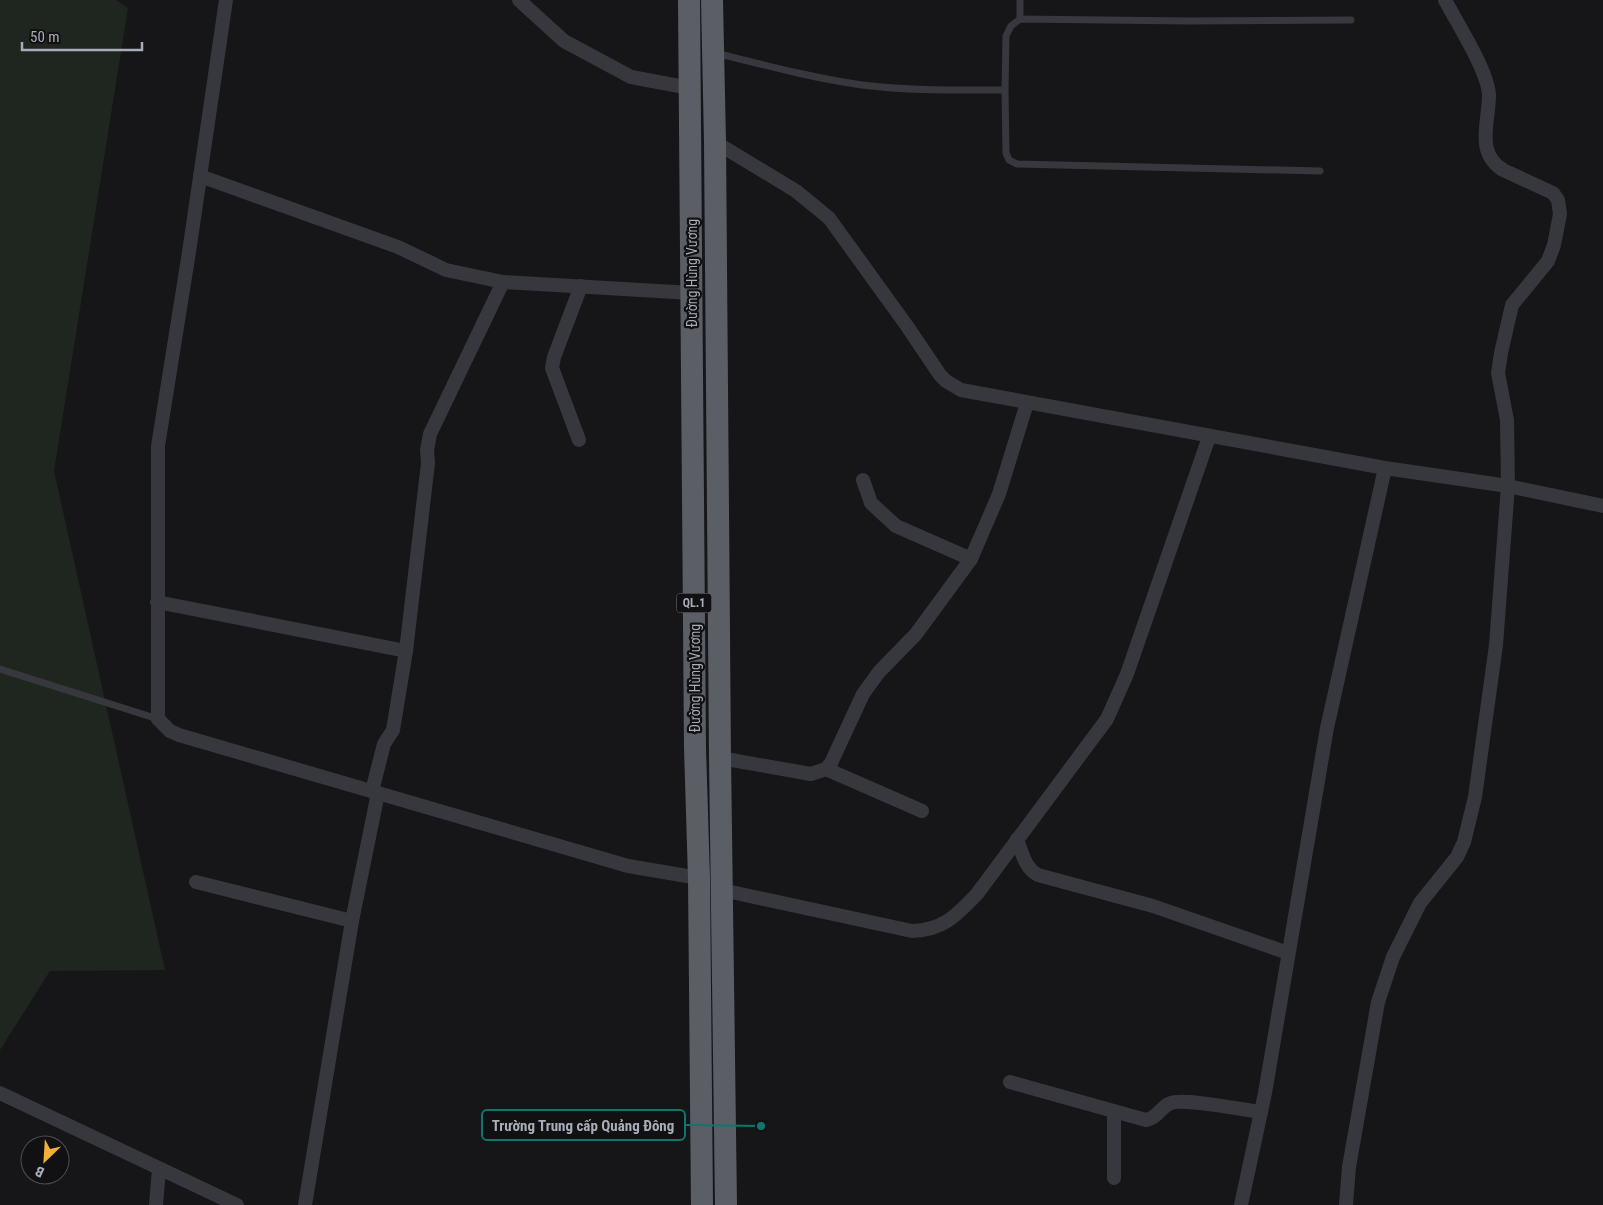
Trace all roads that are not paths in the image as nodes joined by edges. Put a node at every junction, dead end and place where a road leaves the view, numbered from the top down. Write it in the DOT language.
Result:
graph roads {
  1 [pos="226,0"];
  2 [pos="519,0"];
  3 [pos="689,0"];
  4 [pos="712,0"];
  5 [pos="1020,0"];
  6 [pos="1445,0"];
  7 [pos="1020,19"];
  8 [pos="1351,20"];
  9 [pos="713,52"];
  10 [pos="690,88"];
  11 [pos="1005,90"];
  12 [pos="715,142"];
  13 [pos="1320,171"];
  14 [pos="200,176"];
  15 [pos="502,282"];
  16 [pos="581,286"];
  17 [pos="692,293"];
  18 [pos="1026,403"];
  19 [pos="1209,437"];
  20 [pos="579,440"];
  21 [pos="1385,468"];
  22 [pos="864,480"];
  23 [pos="1508,486"];
  24 [pos="1603,506"];
  25 [pos="971,559"];
  26 [pos="157,602"];
  27 [pos="406,652"];
  28 [pos="0,670"];
  29 [pos="158,719"];
  30 [pos="720,758"];
  31 [pos="826,770"];
  32 [pos="375,792"];
  33 [pos="922,811"];
  34 [pos="1017,839"];
  35 [pos="699,878"];
  36 [pos="196,882"];
  37 [pos="722,890"];
  38 [pos="352,921"];
  39 [pos="1288,954"];
  40 [pos="1010,1082"];
  41 [pos="0,1093"];
  42 [pos="1114,1112"];
  43 [pos="1261,1112"];
  44 [pos="160,1169"];
  45 [pos="1114,1178"];
  46 [pos="156,1205"];
  47 [pos="236,1205"];
  48 [pos="305,1205"];
  49 [pos="702,1205"];
  50 [pos="726,1205"];
  51 [pos="1241,1205"];
  52 [pos="1346,1205"];
  1 -- 14 [label="street"];
  2 -- 10 [label="street"];
  3 -- 10 [label="highway, Đường Hùng Vương / QL.1"];
  4 -- 9 [label="highway, Đường Hùng Vương / QL.1"];
  5 -- 7 [label="lane"];
  6 -- 23 [label="street"];
  7 -- 8 [label="lane"];
  7 -- 11 [label="lane"];
  9 -- 11 [label="lane"];
  9 -- 12 [label="highway, Đường Hùng Vương / QL.1"];
  10 -- 17 [label="highway, Đường Hùng Vương / QL.1"];
  11 -- 13 [label="lane"];
  12 -- 18 [label="street"];
  12 -- 30 [label="highway, Đường Hùng Vương / QL.1"];
  14 -- 15 [label="street"];
  14 -- 26 [label="street"];
  15 -- 16 [label="street"];
  15 -- 27 [label="street"];
  16 -- 17 [label="street"];
  16 -- 20 [label="street"];
  17 -- 35 [label="highway, Đường Hùng Vương / QL.1"];
  18 -- 19 [label="street"];
  18 -- 25 [label="street"];
  19 -- 21 [label="street"];
  19 -- 34 [label="street"];
  21 -- 23 [label="street"];
  21 -- 39 [label="street"];
  22 -- 25 [label="street"];
  23 -- 24 [label="street"];
  23 -- 52 [label="street"];
  25 -- 31 [label="street"];
  26 -- 27 [label="street"];
  26 -- 29 [label="street"];
  27 -- 32 [label="street"];
  28 -- 29 [label="lane"];
  29 -- 32 [label="street"];
  30 -- 31 [label="street"];
  30 -- 37 [label="highway, Đường Hùng Vương / QL.1"];
  31 -- 33 [label="street"];
  32 -- 35 [label="street"];
  32 -- 38 [label="street"];
  34 -- 37 [label="street"];
  34 -- 39 [label="street"];
  35 -- 49 [label="highway, Đường Hùng Vương / QL.1"];
  36 -- 38 [label="street"];
  37 -- 50 [label="highway, Đường Hùng Vương / QL.1"];
  38 -- 48 [label="street"];
  39 -- 43 [label="street"];
  40 -- 42 [label="street"];
  41 -- 44 [label="street"];
  42 -- 43 [label="street"];
  42 -- 45 [label="street"];
  43 -- 51 [label="street"];
  44 -- 46 [label="street"];
  44 -- 47 [label="street"];
}
